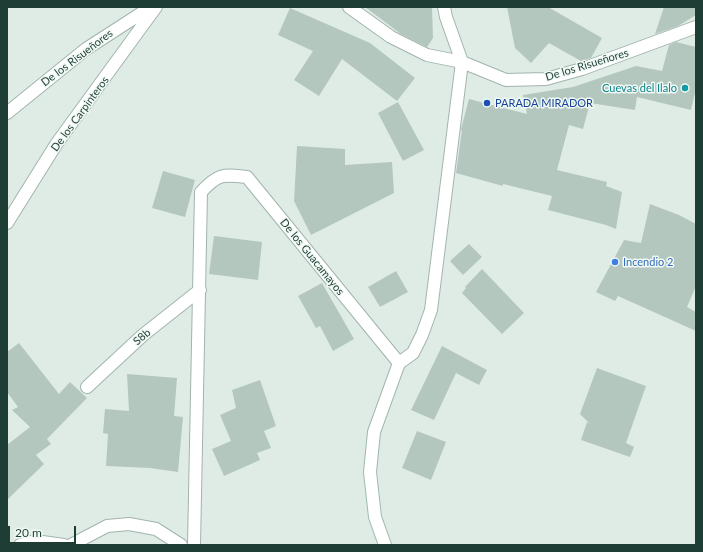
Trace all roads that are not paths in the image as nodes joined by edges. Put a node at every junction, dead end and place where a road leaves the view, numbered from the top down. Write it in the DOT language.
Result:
graph roads {
  1 [pos="151,7"];
  2 [pos="156,7"];
  3 [pos="349,7"];
  4 [pos="444,7"];
  5 [pos="696,27"];
  6 [pos="462,62"];
  7 [pos="7,113"];
  8 [pos="7,223"];
  9 [pos="200,290"];
  10 [pos="399,363"];
  11 [pos="87,387"];
  12 [pos="20,545"];
  13 [pos="64,545"];
  14 [pos="71,545"];
  15 [pos="181,545"];
  16 [pos="194,545"];
  17 [pos="385,545"];
  1 -- 7 [label="street, De los Risueñores"];
  2 -- 8 [label="street, De los Carpinteros"];
  3 -- 6 [label="street, De los Risueñores"];
  4 -- 6 [label="street"];
  5 -- 6 [label="street, De los Risueñores"];
  6 -- 10 [label="street"];
  9 -- 10 [label="street, De los Guacamayos"];
  9 -- 11 [label="street, S8b"];
  9 -- 16 [label="street, De los Guacamayos"];
  10 -- 17 [label="street"];
  12 -- 13 [label="street"];
  14 -- 15 [label="street"];
}
